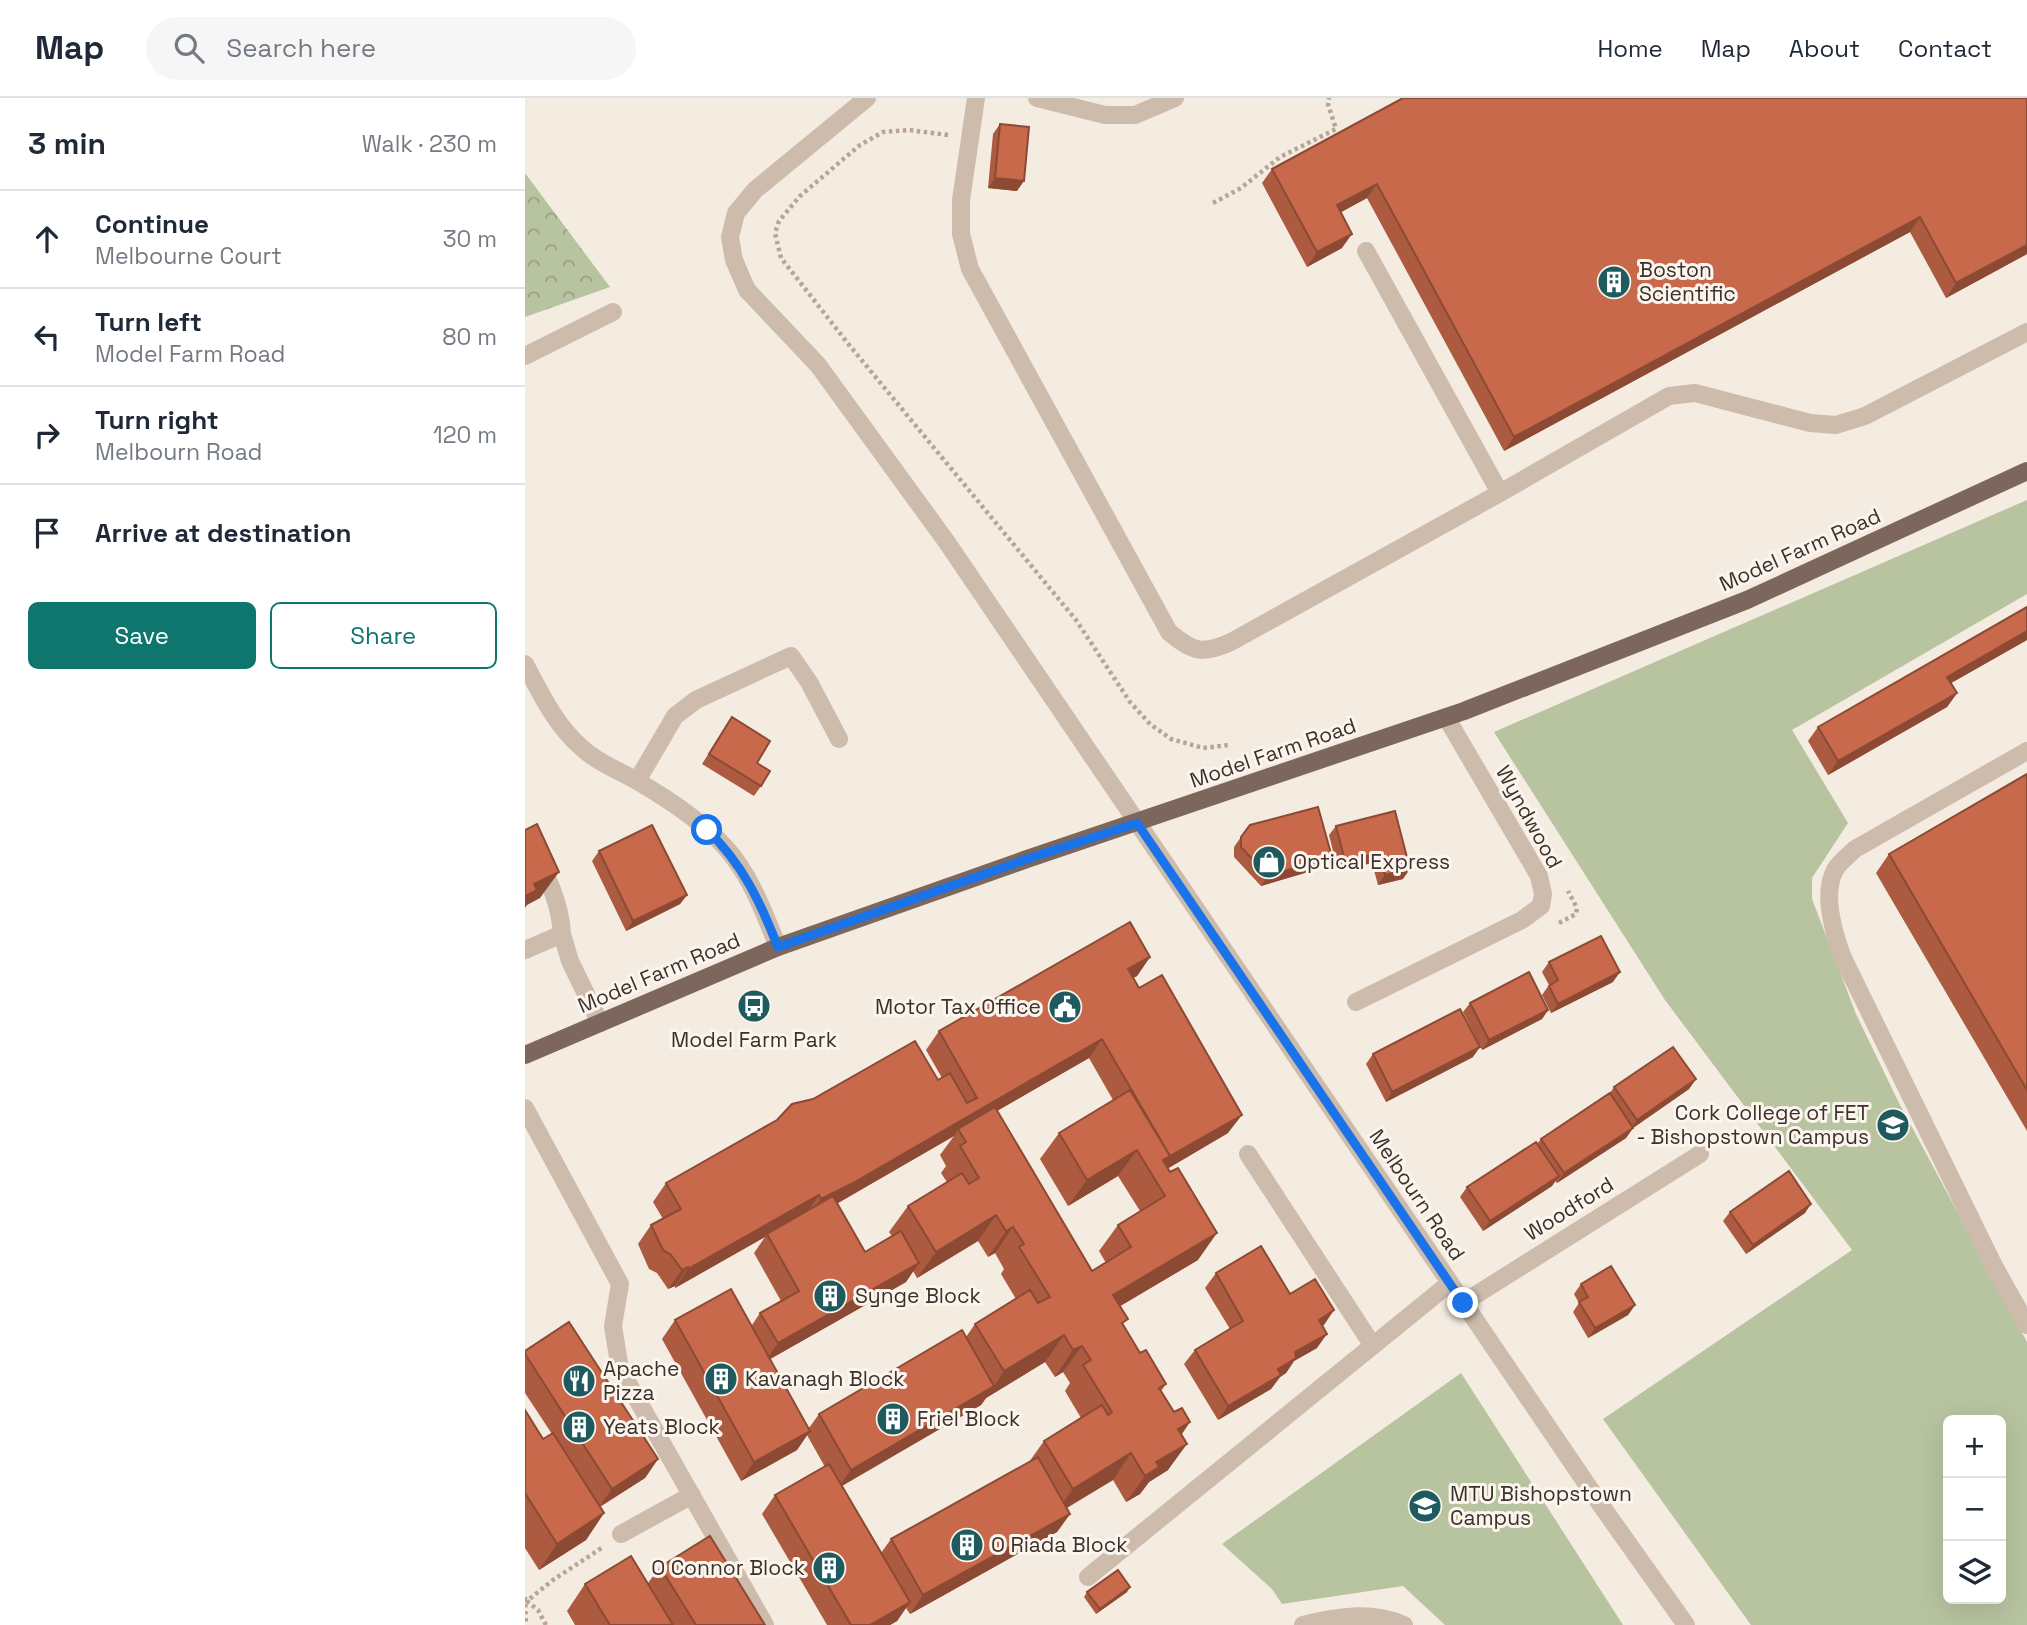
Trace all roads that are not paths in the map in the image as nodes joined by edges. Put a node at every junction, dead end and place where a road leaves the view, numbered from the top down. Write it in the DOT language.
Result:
graph roads {
  1 [pos="867,98"];
  2 [pos="976,98"];
  3 [pos="1037,98"];
  4 [pos="1175,98"];
  5 [pos="1366,251"];
  6 [pos="613,312"];
  7 [pos="2027,332"];
  8 [pos="525,356"];
  9 [pos="2027,471"];
  10 [pos="1500,493"];
  11 [pos="525,664"];
  12 [pos="1446,717"];
  13 [pos="839,740"];
  14 [pos="2027,751"];
  15 [pos="637,781"];
  16 [pos="1137,823"];
  17 [pos="525,838"];
  18 [pos="562,934"];
  19 [pos="778,947"];
  20 [pos="525,950"];
  21 [pos="1356,1002"];
  22 [pos="600,1023"];
  23 [pos="525,1055"];
  24 [pos="525,1108"];
  25 [pos="1248,1154"];
  26 [pos="1700,1154"];
  27 [pos="1450,1283"];
  28 [pos="1463,1303"];
  29 [pos="2027,1325"];
  30 [pos="1373,1346"];
  31 [pos="692,1496"];
  32 [pos="621,1534"];
  33 [pos="1089,1577"];
  34 [pos="765,1625"];
  35 [pos="1303,1625"];
  36 [pos="1404,1625"];
  37 [pos="1686,1625"];
  1 -- 16 [label="street, Melbourn Road"];
  2 -- 10 [label="street"];
  3 -- 4 [label="street"];
  5 -- 10 [label="street"];
  6 -- 8 [label="street"];
  7 -- 10 [label="street"];
  9 -- 12 [label="main road, Model Farm Road"];
  11 -- 15 [label="street"];
  12 -- 16 [label="main road, Model Farm Road"];
  12 -- 21 [label="street, Wyndwood"];
  13 -- 15 [label="street"];
  14 -- 29 [label="street"];
  15 -- 19 [label="street"];
  16 -- 19 [label="main road, Model Farm Road"];
  16 -- 27 [label="street, Melbourn Road"];
  17 -- 18 [label="street"];
  18 -- 20 [label="street"];
  18 -- 22 [label="street"];
  19 -- 22 [label="main road, Model Farm Road"];
  22 -- 23 [label="main road, Model Farm Road"];
  24 -- 31 [label="street"];
  25 -- 30 [label="street"];
  26 -- 28 [label="street, Woodford"];
  27 -- 28 [label="street, Melbourn Road"];
  27 -- 30 [label="street"];
  28 -- 37 [label="street, Melbourn Road"];
  30 -- 33 [label="street"];
  31 -- 32 [label="street"];
  31 -- 34 [label="street"];
  35 -- 36 [label="street"];
}
